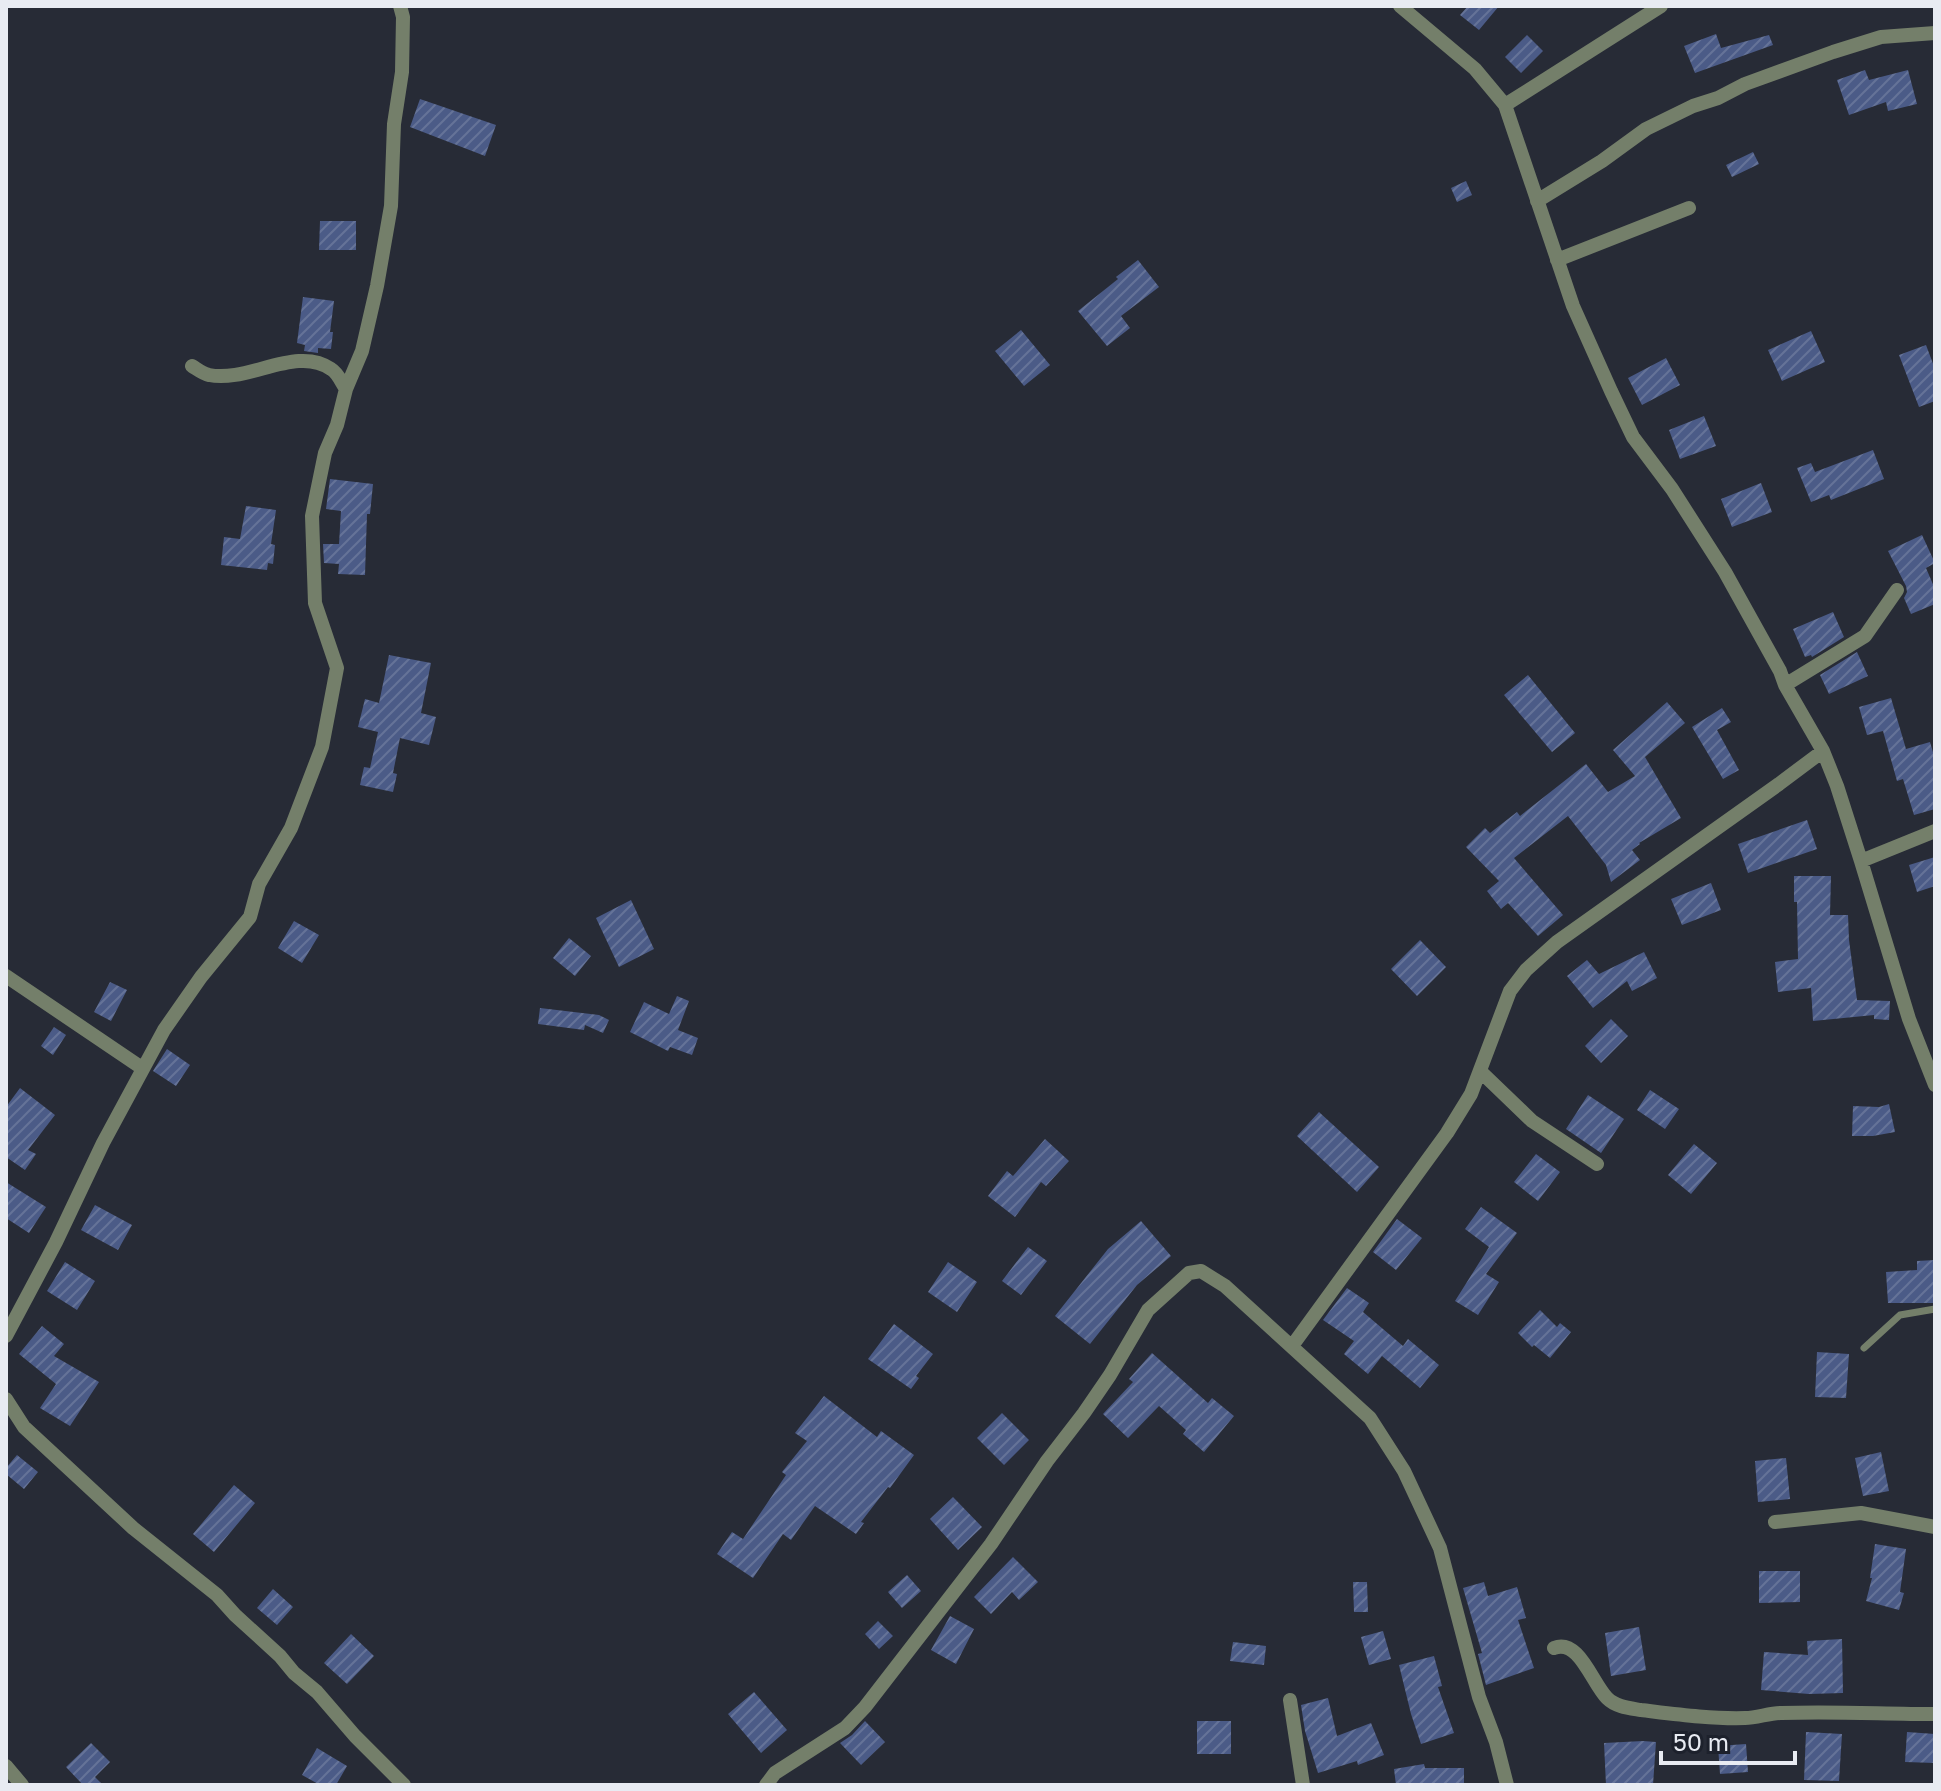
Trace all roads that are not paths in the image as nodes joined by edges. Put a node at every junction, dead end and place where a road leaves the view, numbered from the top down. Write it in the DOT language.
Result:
graph roads {
  1 [pos="400,6"];
  2 [pos="1400,6"];
  3 [pos="1661,6"];
  4 [pos="1935,33"];
  5 [pos="1505,105"];
  6 [pos="1537,201"];
  7 [pos="1689,208"];
  8 [pos="1557,260"];
  9 [pos="192,366"];
  10 [pos="346,389"];
  11 [pos="1897,590"];
  12 [pos="1785,685"];
  13 [pos="1823,751"];
  14 [pos="1935,831"];
  15 [pos="1861,861"];
  16 [pos="6,976"];
  17 [pos="142,1068"];
  18 [pos="1480,1071"];
  19 [pos="1935,1085"];
  20 [pos="1597,1164"];
  21 [pos="1935,1309"];
  22 [pos="6,1336"];
  23 [pos="1292,1346"];
  24 [pos="1864,1348"];
  25 [pos="6,1399"];
  26 [pos="1775,1522"];
  27 [pos="1935,1527"];
  28 [pos="1554,1648"];
  29 [pos="1290,1700"];
  30 [pos="1935,1714"];
  31 [pos="6,1766"];
  32 [pos="22,1785"];
  33 [pos="404,1785"];
  34 [pos="766,1785"];
  35 [pos="1303,1785"];
  36 [pos="1507,1785"];
  1 -- 10 [label="street"];
  2 -- 5 [label="street"];
  3 -- 5 [label="street"];
  4 -- 6 [label="street"];
  5 -- 6 [label="street"];
  6 -- 8 [label="street"];
  7 -- 8 [label="street"];
  8 -- 12 [label="street"];
  9 -- 10 [label="street"];
  10 -- 17 [label="street"];
  11 -- 12 [label="street"];
  12 -- 13 [label="street"];
  13 -- 15 [label="street"];
  13 -- 18 [label="street"];
  14 -- 15 [label="street"];
  15 -- 19 [label="street"];
  16 -- 17 [label="street"];
  17 -- 22 [label="street"];
  18 -- 20 [label="street"];
  18 -- 23 [label="street"];
  21 -- 24 [label="lane"];
  23 -- 34 [label="street"];
  23 -- 36 [label="street"];
  25 -- 33 [label="street"];
  26 -- 27 [label="street"];
  28 -- 30 [label="street"];
  29 -- 35 [label="street"];
  31 -- 32 [label="street"];
}
